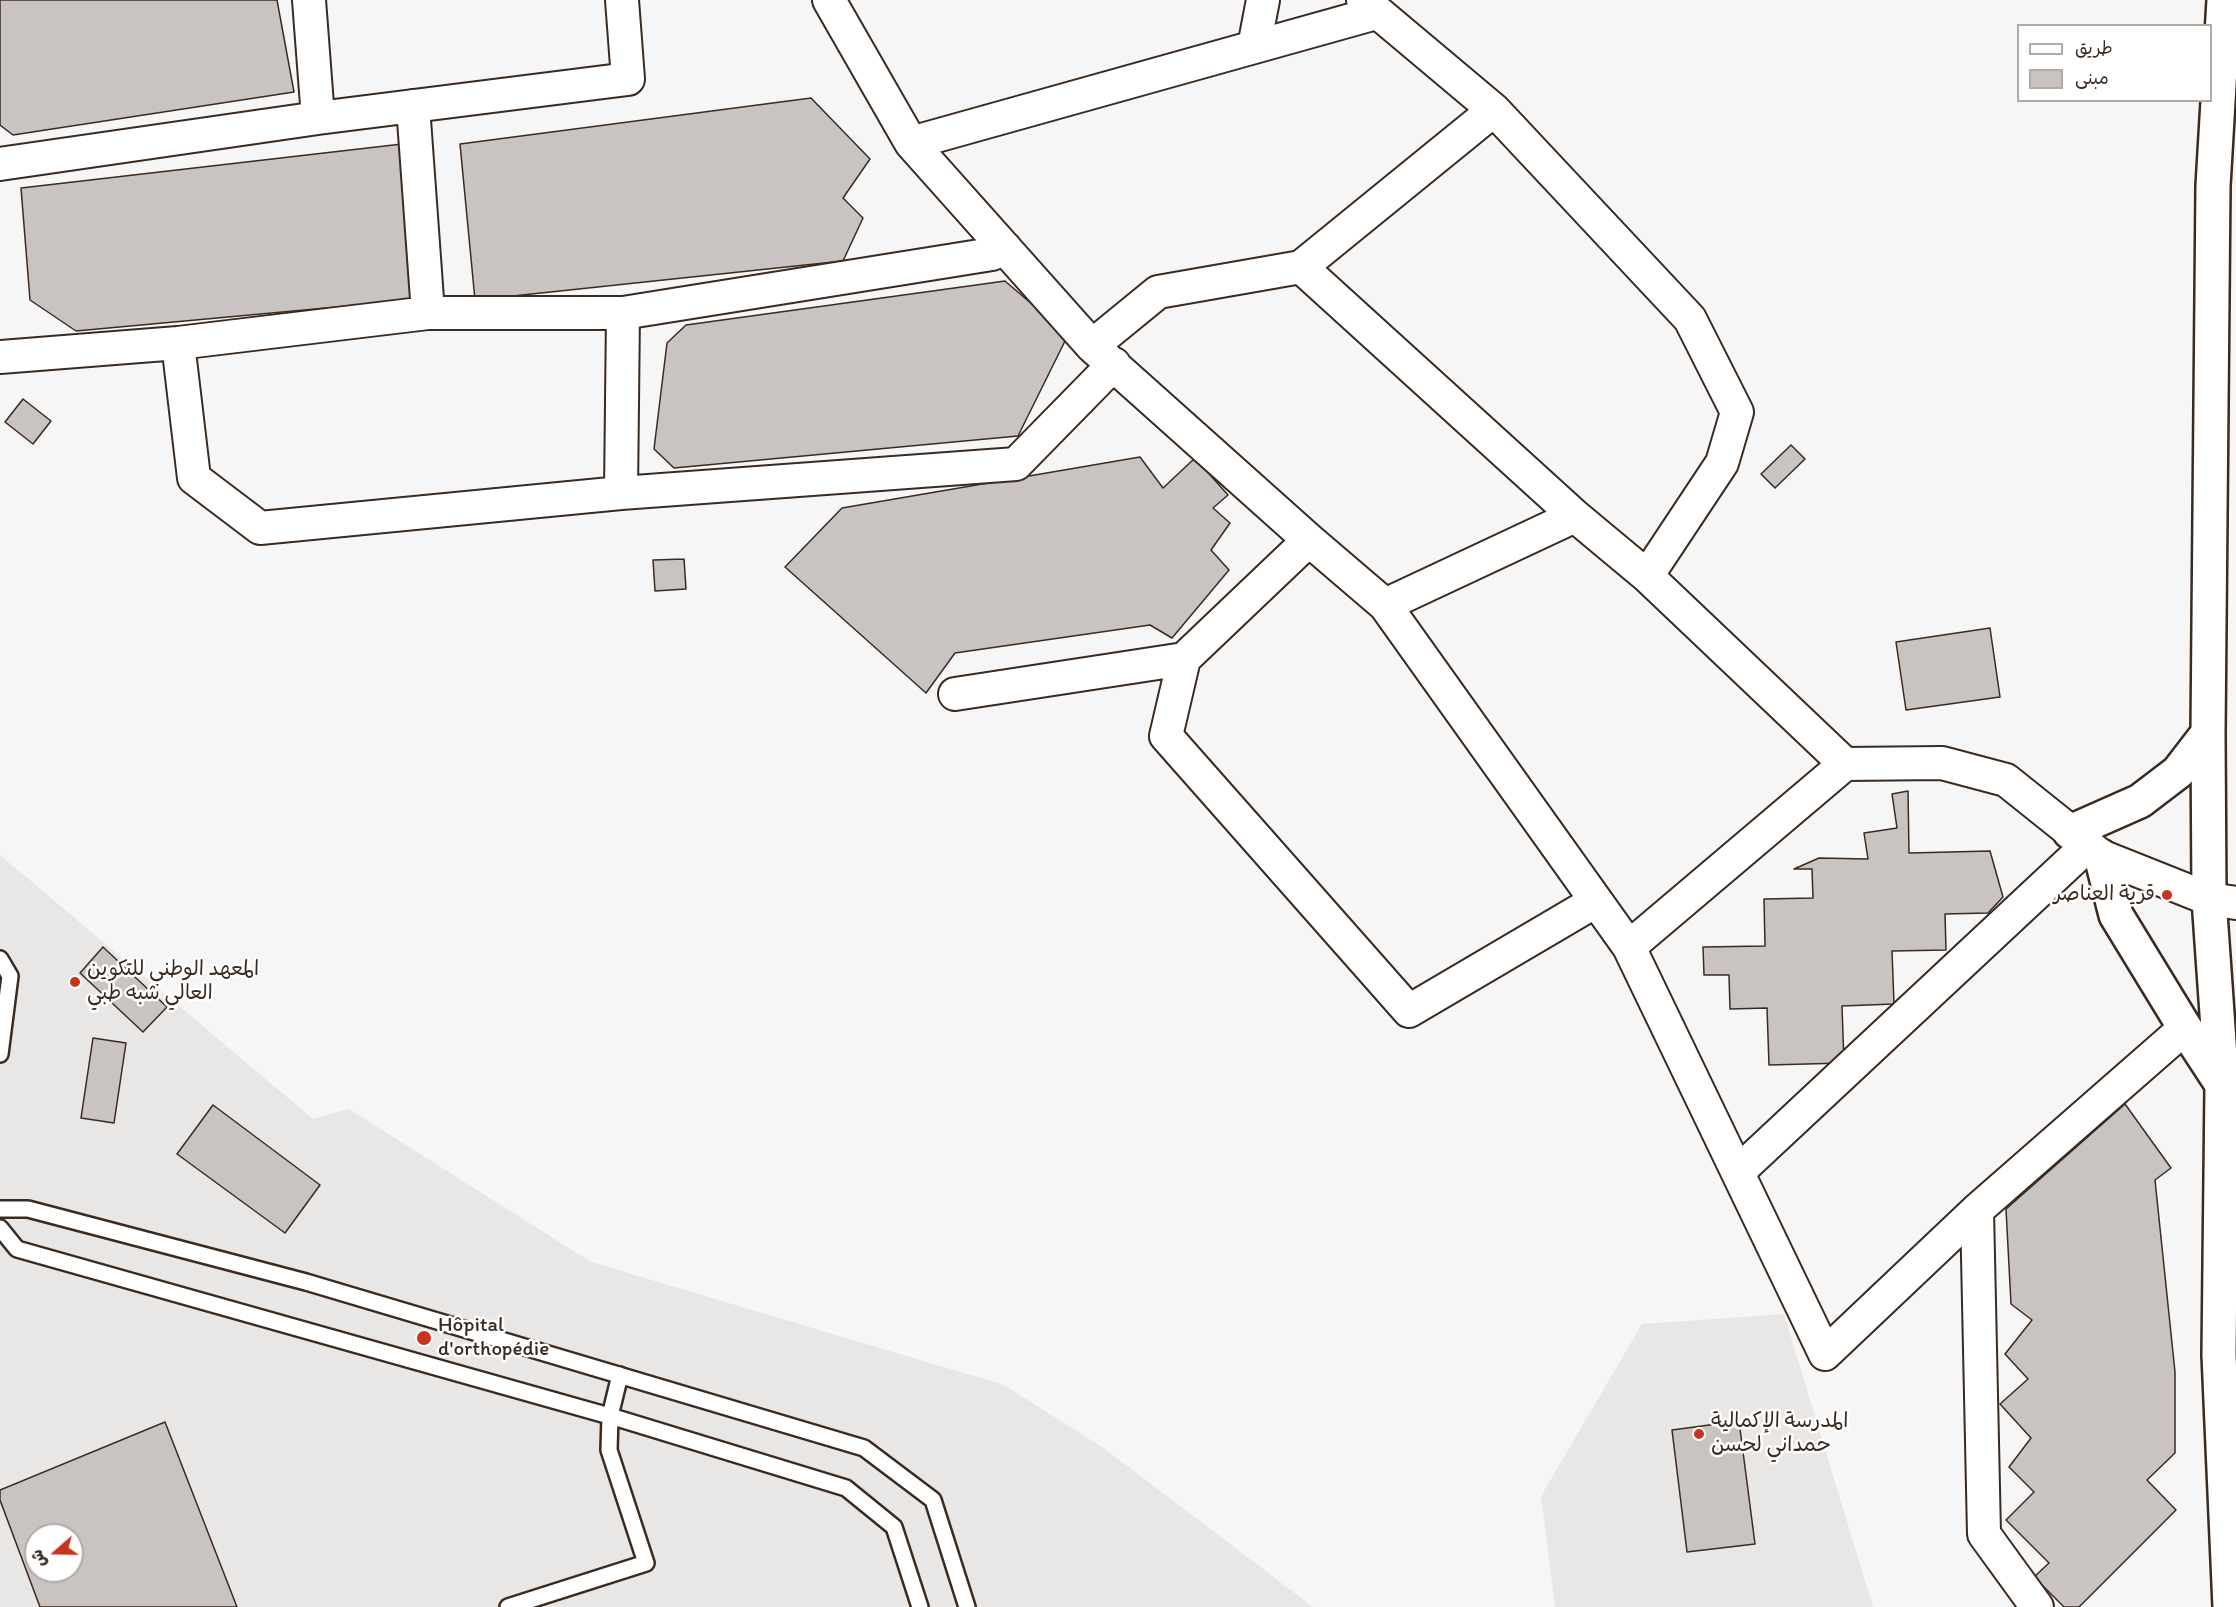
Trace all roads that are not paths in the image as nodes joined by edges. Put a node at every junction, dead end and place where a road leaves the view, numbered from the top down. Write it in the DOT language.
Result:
graph roads {
  1 [pos="309,0"];
  2 [pos="622,0"];
  3 [pos="830,0"];
  4 [pos="1263,0"];
  5 [pos="2224,0"];
  6 [pos="1370,6"];
  7 [pos="1254,47"];
  8 [pos="413,106"];
  9 [pos="1494,110"];
  10 [pos="318,118"];
  11 [pos="911,143"];
  12 [pos="0,164"];
  13 [pos="1005,248"];
  14 [pos="1301,267"];
  15 [pos="428,313"];
  16 [pos="623,313"];
  17 [pos="178,343"];
  18 [pos="1103,355"];
  19 [pos="0,357"];
  20 [pos="621,493"];
  21 [pos="1575,516"];
  22 [pos="1309,540"];
  23 [pos="1647,576"];
  24 [pos="1385,605"];
  25 [pos="1184,659"];
  26 [pos="955,694"];
  27 [pos="2208,733"];
  28 [pos="1845,764"];
  29 [pos="2086,844"];
  30 [pos="1596,901"];
  31 [pos="2223,901"];
  32 [pos="1629,947"];
  33 [pos="0,958"];
  34 [pos="2185,1028"];
  35 [pos="0,1054"];
  36 [pos="2222,1085"];
  37 [pos="1738,1172"];
  38 [pos="0,1209"];
  39 [pos="1977,1210"];
  40 [pos="0,1228"];
  41 [pos="620,1375"];
  42 [pos="610,1416"];
  43 [pos="508,1607"];
  44 [pos="920,1607"];
  45 [pos="967,1607"];
  46 [pos="2037,1607"];
  47 [pos="2230,1607"];
  1 -- 10 [label="street"];
  2 -- 8 [label="street"];
  3 -- 11 [label="street"];
  4 -- 7 [label="street"];
  5 -- 27 [label="main road"];
  6 -- 7 [label="street"];
  6 -- 9 [label="street"];
  7 -- 11 [label="street"];
  8 -- 10 [label="street"];
  8 -- 15 [label="street"];
  9 -- 14 [label="street"];
  9 -- 23 [label="street"];
  10 -- 12 [label="street"];
  11 -- 13 [label="street"];
  13 -- 16 [label="street"];
  13 -- 18 [label="street"];
  14 -- 18 [label="street"];
  14 -- 21 [label="street"];
  15 -- 16 [label="street"];
  15 -- 17 [label="street"];
  16 -- 20 [label="street"];
  17 -- 19 [label="street"];
  17 -- 20 [label="street"];
  18 -- 20 [label="street"];
  18 -- 22 [label="street"];
  21 -- 23 [label="street"];
  21 -- 24 [label="street"];
  22 -- 24 [label="street"];
  22 -- 25 [label="street"];
  23 -- 28 [label="street"];
  24 -- 30 [label="street"];
  25 -- 26 [label="street"];
  25 -- 30 [label="street"];
  27 -- 29 [label="main road"];
  27 -- 31 [label="main road"];
  28 -- 29 [label="street"];
  28 -- 32 [label="street"];
  29 -- 31 [label="street"];
  29 -- 34 [label="main road"];
  29 -- 37 [label="street"];
  30 -- 32 [label="street"];
  31 -- 36 [label="main road"];
  32 -- 37 [label="street"];
  33 -- 35 [label="lane"];
  34 -- 36 [label="main road"];
  34 -- 39 [label="street"];
  36 -- 47 [label="main road"];
  37 -- 39 [label="street"];
  38 -- 41 [label="lane"];
  39 -- 46 [label="street"];
  40 -- 42 [label="lane"];
  41 -- 42 [label="lane"];
  41 -- 45 [label="lane"];
  42 -- 43 [label="lane"];
  42 -- 44 [label="lane"];
}
